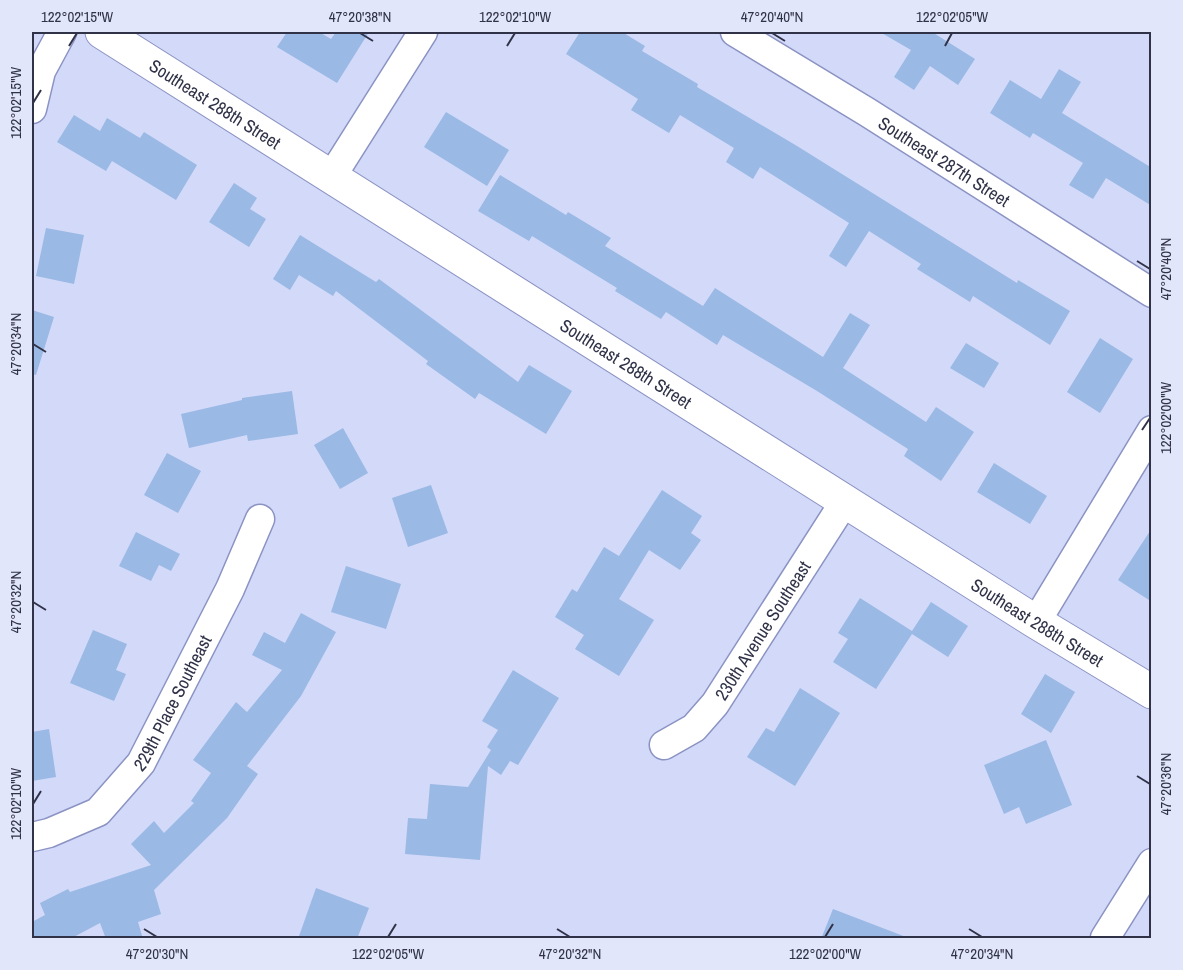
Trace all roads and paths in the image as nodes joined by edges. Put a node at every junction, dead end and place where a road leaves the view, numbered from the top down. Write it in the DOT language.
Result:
graph roads {
  1 [pos="62,32"];
  2 [pos="102,32"];
  3 [pos="423,32"];
  4 [pos="735,32"];
  5 [pos="32,109"];
  6 [pos="332,176"];
  7 [pos="1152,293"];
  8 [pos="1152,430"];
  9 [pos="846,501"];
  10 [pos="260,519"];
  11 [pos="1036,622"];
  12 [pos="1152,692"];
  13 [pos="664,745"];
  14 [pos="32,837"];
  15 [pos="1152,863"];
  16 [pos="1105,939"];
  1 -- 5 [label="street"];
  2 -- 6 [label="street, Southeast 288th Street"];
  3 -- 6 [label="street"];
  4 -- 7 [label="street, Southeast 287th Street"];
  6 -- 9 [label="street, Southeast 288th Street"];
  8 -- 11 [label="street"];
  9 -- 11 [label="street, Southeast 288th Street"];
  9 -- 13 [label="street, 230th Avenue Southeast"];
  10 -- 14 [label="street, 229th Place Southeast"];
  11 -- 12 [label="street, Southeast 288th Street"];
  15 -- 16 [label="street"];
}
